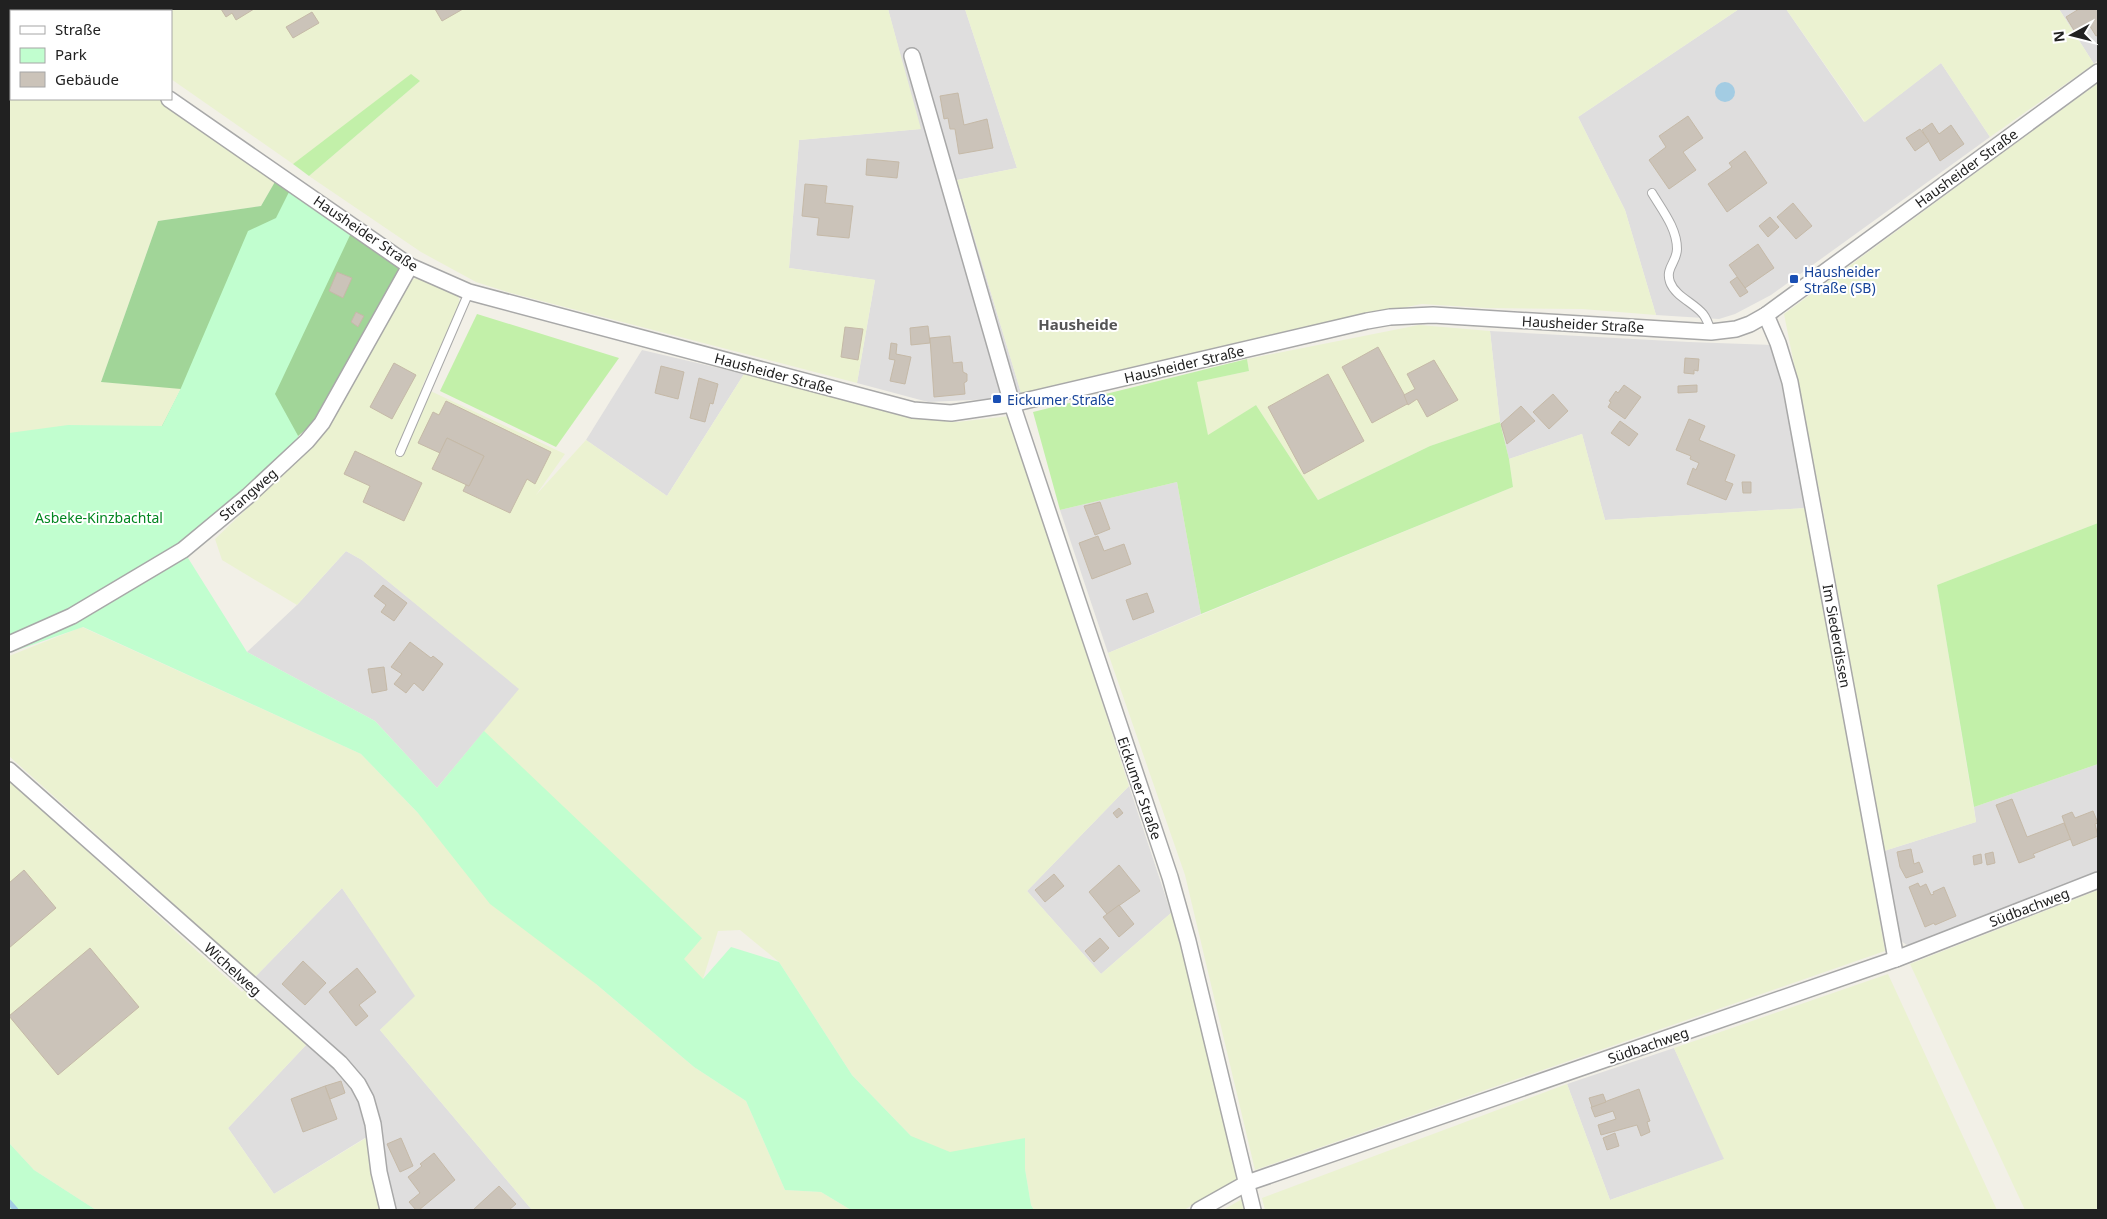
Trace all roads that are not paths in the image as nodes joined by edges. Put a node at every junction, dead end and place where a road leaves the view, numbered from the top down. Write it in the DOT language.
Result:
graph roads {
  1 [pos="912,56"];
  2 [pos="2098,72"];
  3 [pos="170,100"];
  4 [pos="1652,193"];
  5 [pos="410,266"];
  6 [pos="469,292"];
  7 [pos="1766,315"];
  8 [pos="1712,332"];
  9 [pos="1012,404"];
  10 [pos="400,452"];
  11 [pos="9,644"];
  12 [pos="9,770"];
  13 [pos="2098,880"];
  14 [pos="1896,959"];
  15 [pos="1247,1183"];
  16 [pos="388,1210"];
  17 [pos="1199,1210"];
  18 [pos="1253,1210"];
  1 -- 9 [label="street, Eickumer Straße"];
  2 -- 7 [label="street, Hausheider Straße"];
  3 -- 5 [label="street, Hausheider Straße"];
  4 -- 8 [label="lane"];
  5 -- 6 [label="street, Hausheider Straße"];
  5 -- 11 [label="street, Strangweg"];
  6 -- 9 [label="street, Hausheider Straße"];
  6 -- 10 [label="lane"];
  7 -- 8 [label="street, Hausheider Straße"];
  7 -- 14 [label="street, Im Siederdissen"];
  8 -- 9 [label="street, Hausheider Straße"];
  9 -- 15 [label="street, Eickumer Straße"];
  12 -- 16 [label="street, Wichelweg"];
  13 -- 14 [label="street, Südbachweg"];
  14 -- 15 [label="street, Südbachweg"];
  15 -- 17 [label="street, Südbachweg"];
  15 -- 18 [label="street, Eickumer Straße"];
}
